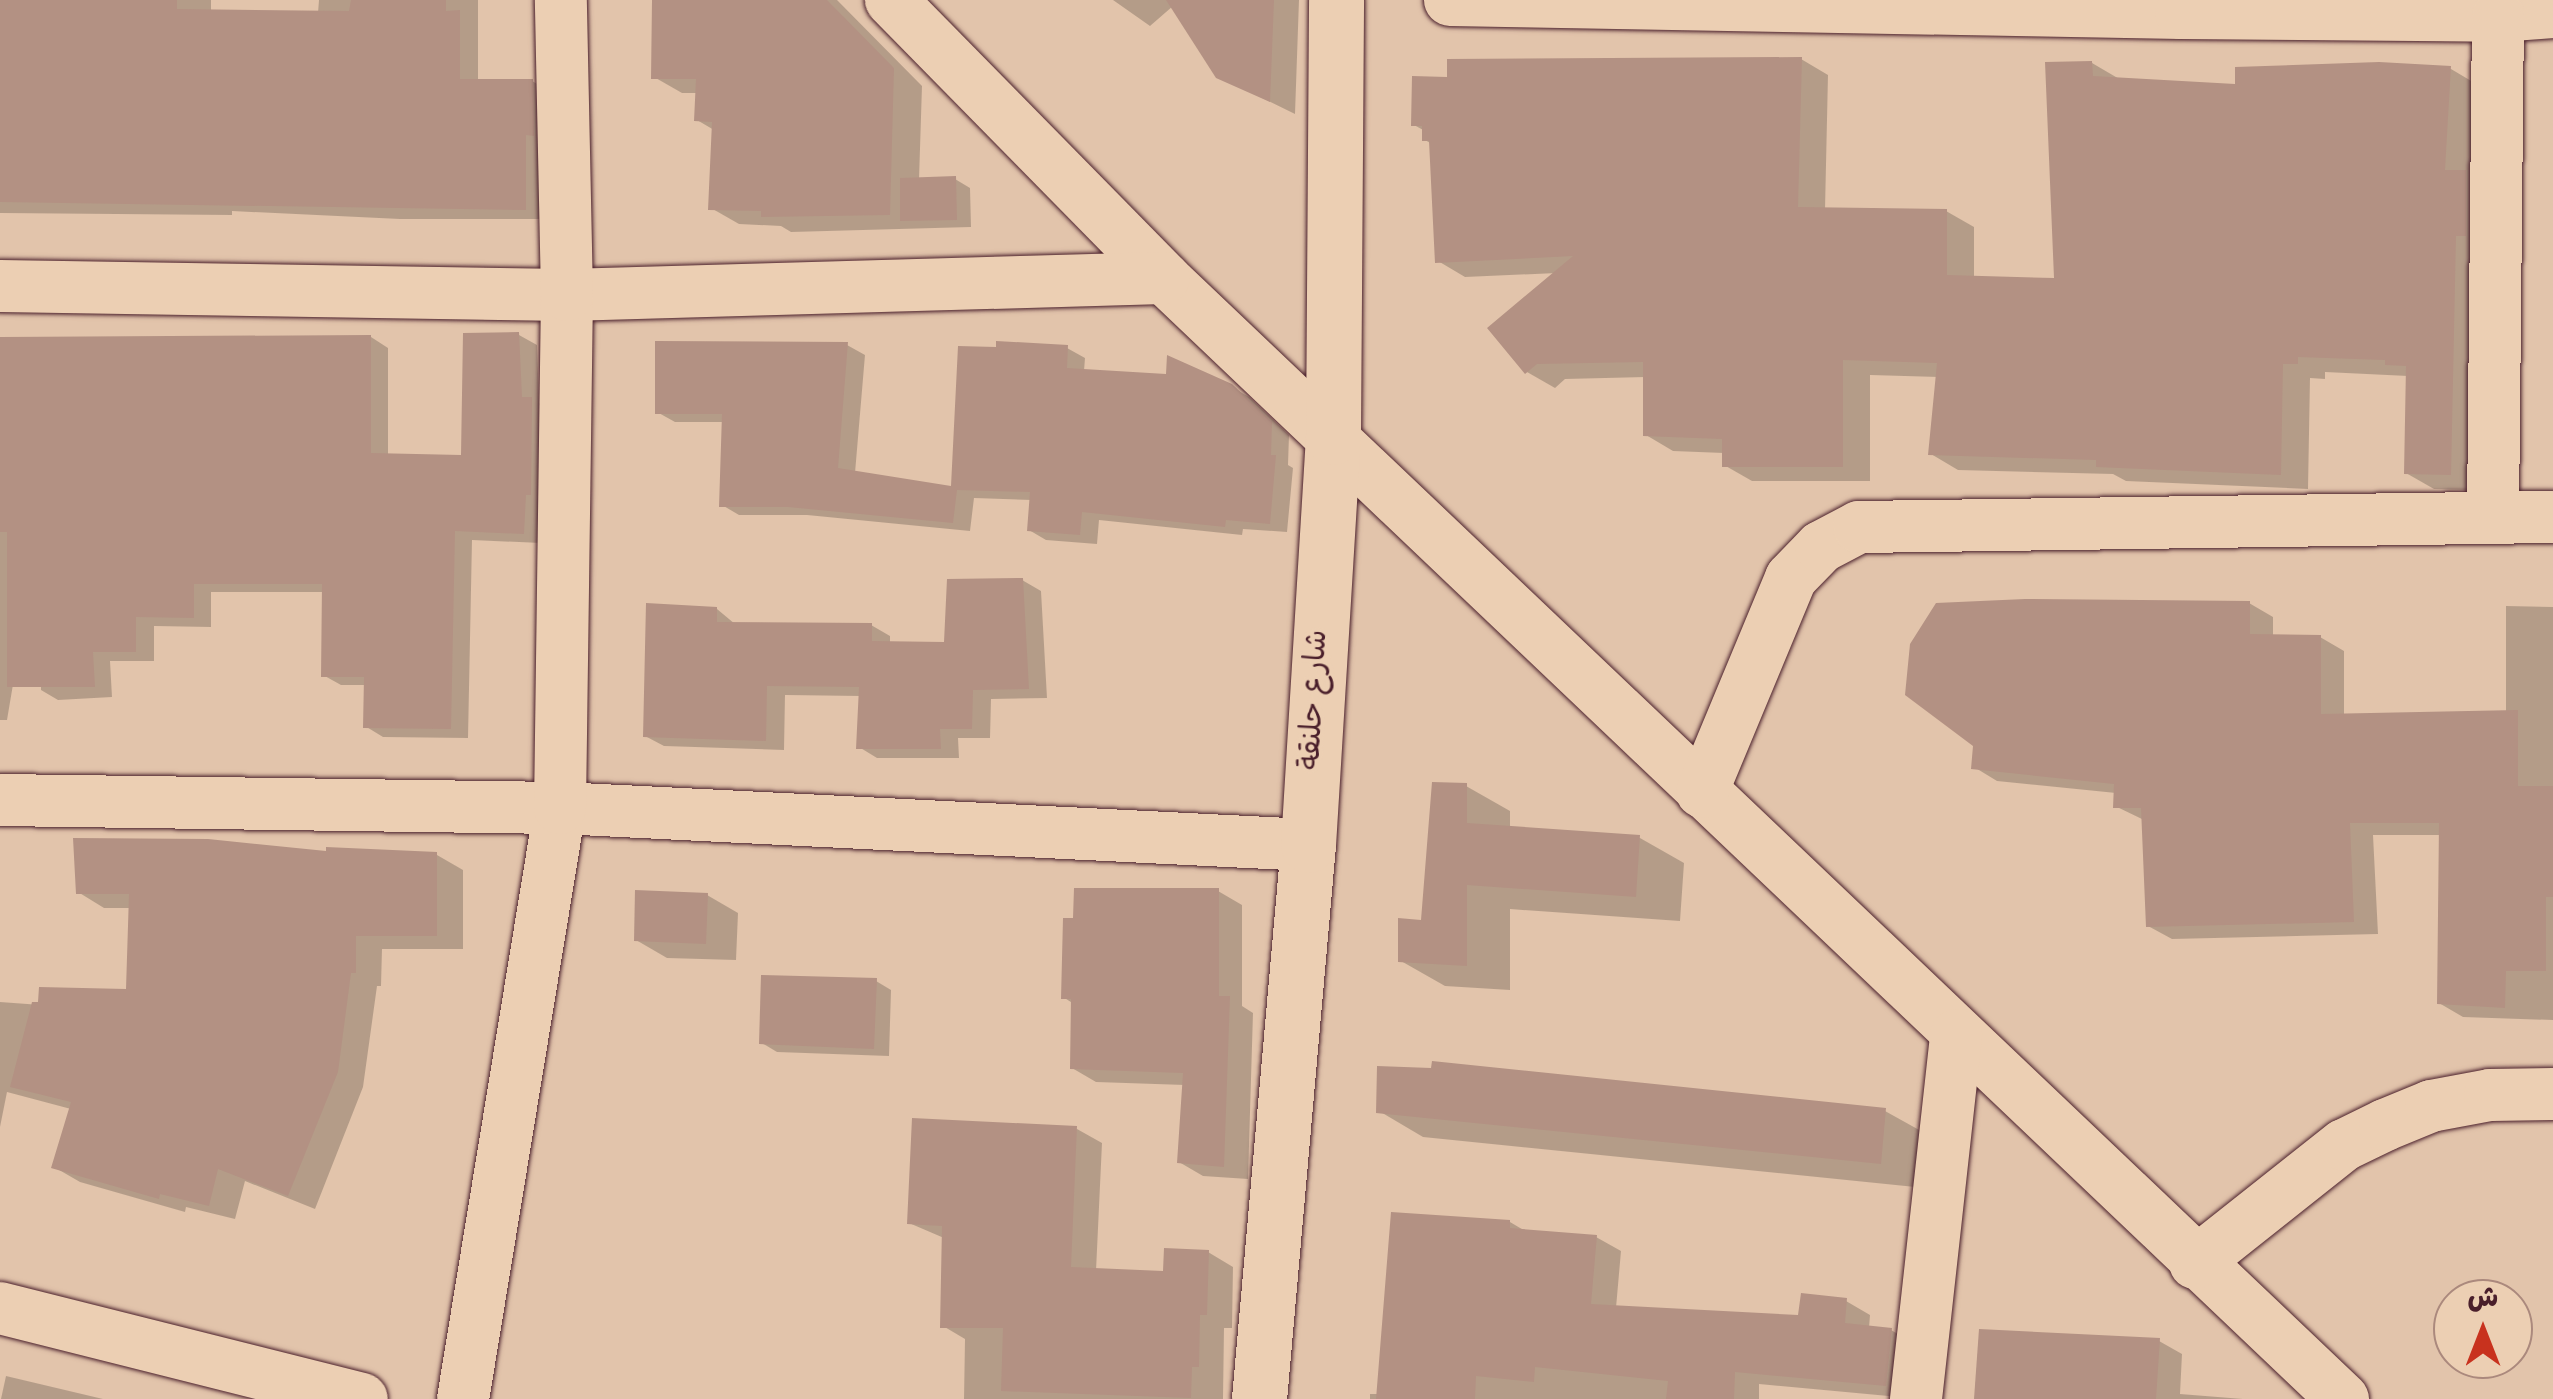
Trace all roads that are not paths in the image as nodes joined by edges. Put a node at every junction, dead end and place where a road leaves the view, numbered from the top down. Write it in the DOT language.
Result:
graph roads {
  1 [pos="561,0"];
  2 [pos="891,0"];
  3 [pos="1336,0"];
  4 [pos="1450,0"];
  5 [pos="2181,7"];
  6 [pos="2528,10"];
  7 [pos="1164,278"];
  8 [pos="0,286"];
  9 [pos="567,295"];
  10 [pos="1333,437"];
  11 [pos="2493,516"];
  12 [pos="2553,517"];
  13 [pos="1702,792"];
  14 [pos="0,800"];
  15 [pos="560,808"];
  16 [pos="1308,846"];
  17 [pos="1956,1035"];
  18 [pos="2553,1094"];
  19 [pos="2196,1263"];
  20 [pos="0,1308"];
  21 [pos="362,1399"];
  22 [pos="463,1399"];
  23 [pos="1260,1399"];
  24 [pos="1916,1399"];
  25 [pos="2343,1399"];
  1 -- 9 [label="street"];
  2 -- 7 [label="street"];
  3 -- 10 [label="street, شارع حلنقة"];
  4 -- 5 [label="street"];
  5 -- 6 [label="street"];
  6 -- 11 [label="street"];
  7 -- 9 [label="street"];
  7 -- 10 [label="street"];
  8 -- 9 [label="street"];
  9 -- 15 [label="street"];
  10 -- 13 [label="street"];
  10 -- 16 [label="street, شارع حلنقة"];
  11 -- 12 [label="street"];
  11 -- 13 [label="street"];
  13 -- 17 [label="street"];
  14 -- 15 [label="street"];
  15 -- 16 [label="street"];
  15 -- 22 [label="street"];
  16 -- 23 [label="street, شارع حلنقة"];
  17 -- 19 [label="street"];
  17 -- 24 [label="street"];
  18 -- 19 [label="street"];
  19 -- 25 [label="street"];
  20 -- 21 [label="street"];
}
